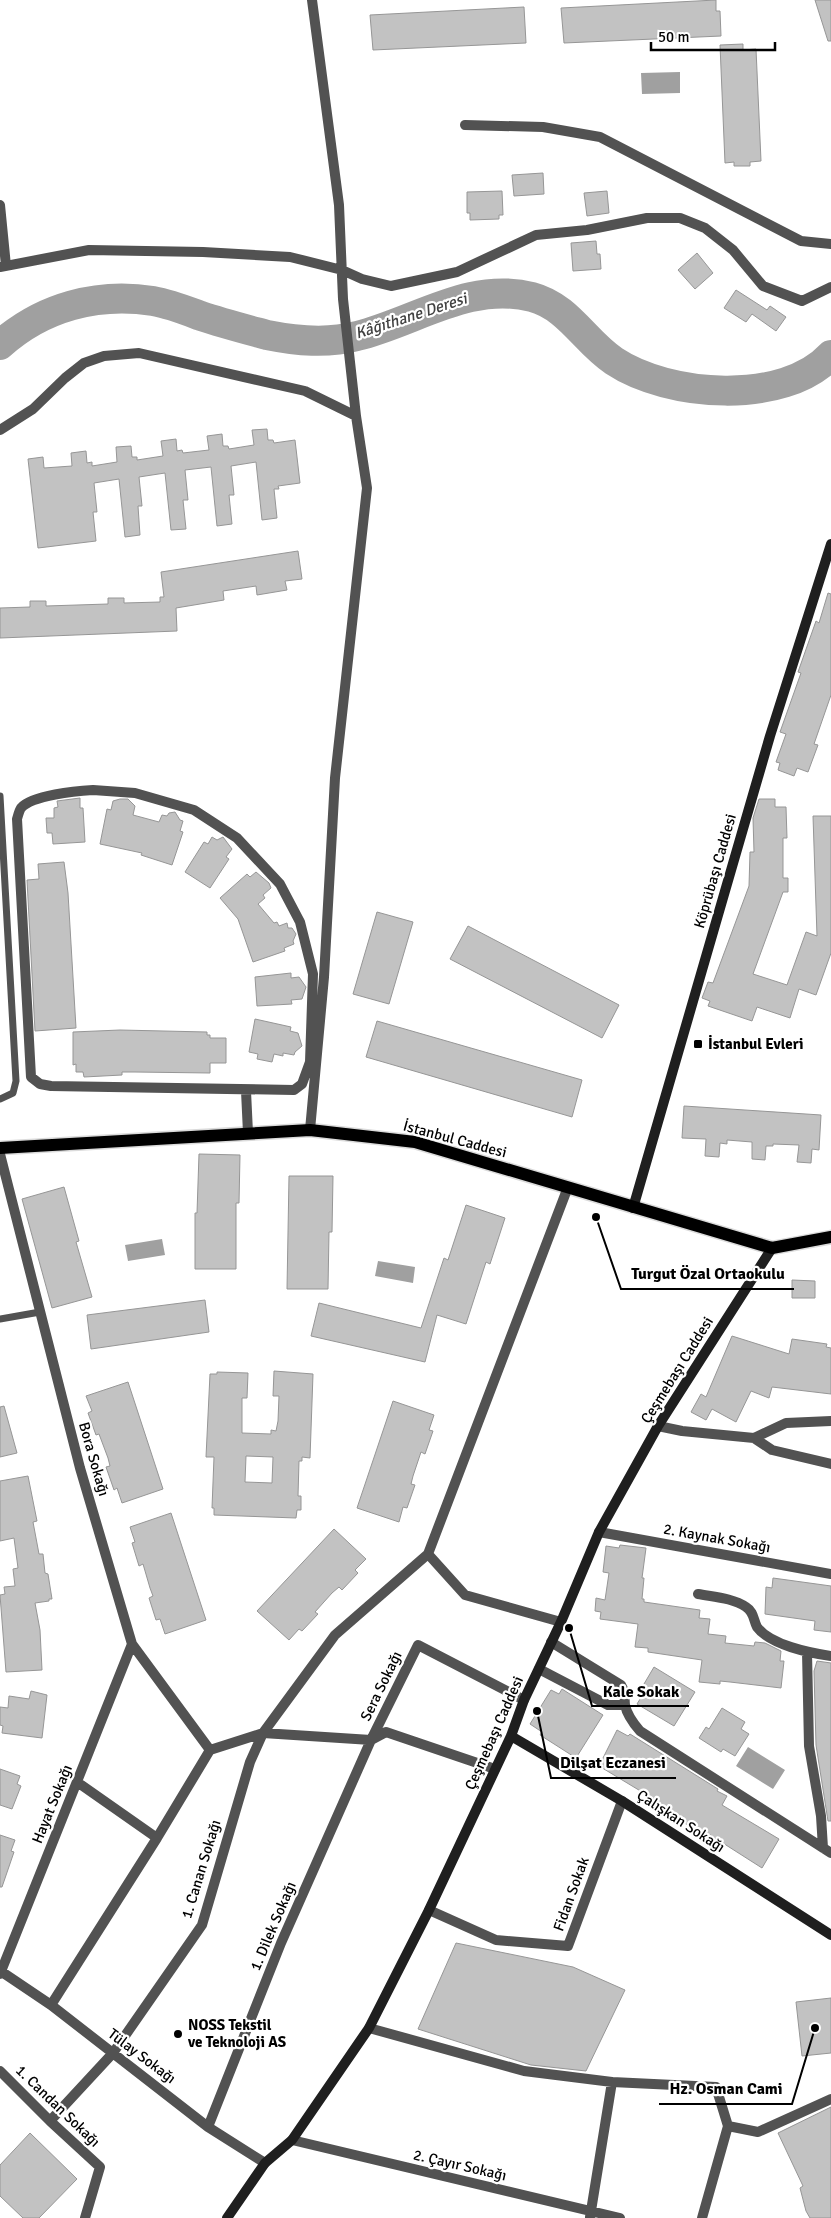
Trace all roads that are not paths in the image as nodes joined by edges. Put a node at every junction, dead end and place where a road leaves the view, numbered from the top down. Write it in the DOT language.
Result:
graph roads {
  1 [pos="312,0"];
  2 [pos="465,125"];
  3 [pos="0,205"];
  4 [pos="831,244"];
  5 [pos="3,267"];
  6 [pos="342,270"];
  7 [pos="831,287"];
  8 [pos="356,416"];
  9 [pos="0,430"];
  10 [pos="831,544"];
  11 [pos="0,796"];
  12 [pos="246,1091"];
  13 [pos="0,1099"];
  14 [pos="310,1130"];
  15 [pos="248,1133"];
  16 [pos="0,1148"];
  17 [pos="0,1154"];
  18 [pos="568,1187"];
  19 [pos="634,1208"];
  20 [pos="831,1237"];
  21 [pos="772,1248"];
  22 [pos="40,1312"];
  23 [pos="0,1320"];
  24 [pos="831,1421"];
  25 [pos="658,1426"];
  26 [pos="754,1438"];
  27 [pos="831,1464"];
  28 [pos="598,1532"];
  29 [pos="428,1554"];
  30 [pos="831,1574"];
  31 [pos="698,1594"];
  32 [pos="561,1622"];
  33 [pos="551,1642"];
  34 [pos="132,1644"];
  35 [pos="807,1652"];
  36 [pos="831,1656"];
  37 [pos="539,1668"];
  38 [pos="524,1700"];
  39 [pos="625,1705"];
  40 [pos="263,1733"];
  41 [pos="511,1736"];
  42 [pos="371,1740"];
  43 [pos="210,1750"];
  44 [pos="496,1769"];
  45 [pos="78,1782"];
  46 [pos="622,1801"];
  47 [pos="157,1838"];
  48 [pos="827,1851"];
  49 [pos="429,1910"];
  50 [pos="831,1936"];
  51 [pos="1,1973"];
  52 [pos="51,2006"];
  53 [pos="369,2028"];
  54 [pos="113,2053"];
  55 [pos="0,2071"];
  56 [pos="612,2082"];
  57 [pos="831,2099"];
  58 [pos="50,2121"];
  59 [pos="728,2126"];
  60 [pos="208,2127"];
  61 [pos="292,2140"];
  62 [pos="265,2163"];
  63 [pos="590,2215"];
  64 [pos="85,2218"];
  65 [pos="227,2218"];
  66 [pos="620,2218"];
  67 [pos="702,2218"];
  1 -- 6 [label="street"];
  2 -- 4 [label="street"];
  3 -- 5 [label="street"];
  5 -- 6 [label="street"];
  6 -- 7 [label="street"];
  6 -- 8 [label="street"];
  8 -- 9 [label="street"];
  8 -- 14 [label="street"];
  10 -- 19 [label="main road, Köprübaşı Caddesi"];
  11 -- 13 [label="lane"];
  12 -- 12 [label="street"];
  12 -- 15 [label="street"];
  14 -- 15 [label="main road, İstanbul Caddesi"];
  14 -- 18 [label="main road, İstanbul Caddesi"];
  15 -- 16 [label="main road, İstanbul Caddesi"];
  17 -- 22 [label="street, Bora Sokağı"];
  18 -- 19 [label="main road, İstanbul Caddesi"];
  18 -- 29 [label="street"];
  19 -- 21 [label="main road, İstanbul Caddesi"];
  20 -- 21 [label="main road, İstanbul Caddesi"];
  21 -- 25 [label="main road, Çeşmebaşı Caddesi"];
  22 -- 23 [label="lane"];
  22 -- 34 [label="street, Bora Sokağı"];
  24 -- 26 [label="street"];
  25 -- 26 [label="street"];
  25 -- 28 [label="main road, Çeşmebaşı Caddesi"];
  26 -- 27 [label="street"];
  28 -- 30 [label="street, 2. Kaynak Sokağı"];
  28 -- 32 [label="main road, Çeşmebaşı Caddesi"];
  29 -- 32 [label="street"];
  29 -- 40 [label="street, 1. Canan Sokağı"];
  31 -- 35 [label="street"];
  32 -- 33 [label="main road, Çeşmebaşı Caddesi"];
  33 -- 37 [label="main road, Çeşmebaşı Caddesi"];
  33 -- 39 [label="street"];
  34 -- 43 [label="street, Bora Sokağı"];
  34 -- 45 [label="street, Hayat Sokağı"];
  35 -- 36 [label="street"];
  35 -- 48 [label="street"];
  37 -- 38 [label="main road, Çeşmebaşı Caddesi"];
  37 -- 39 [label="street"];
  38 -- 41 [label="main road, Çeşmebaşı Caddesi"];
  38 -- 42 [label="street, Sera Sokağı"];
  39 -- 48 [label="street"];
  40 -- 42 [label="street"];
  40 -- 43 [label="street"];
  40 -- 54 [label="street, 1. Canan Sokağı"];
  41 -- 44 [label="main road, Çeşmebaşı Caddesi"];
  41 -- 46 [label="main road, Çalışkan Sokağı"];
  42 -- 44 [label="street"];
  42 -- 60 [label="street, 1. Dilek Sokağı"];
  43 -- 47 [label="street"];
  44 -- 49 [label="main road, Çeşmebaşı Caddesi"];
  45 -- 47 [label="street"];
  45 -- 51 [label="street, Hayat Sokağı"];
  46 -- 49 [label="street, Fidan Sokak"];
  46 -- 50 [label="main road, Çalışkan Sokağı"];
  47 -- 52 [label="street"];
  49 -- 53 [label="main road, Çeşmebaşı Caddesi"];
  51 -- 52 [label="street, Tülay Sokağı"];
  52 -- 54 [label="street, Tülay Sokağı"];
  53 -- 56 [label="street"];
  53 -- 61 [label="main road, Çeşmebaşı Caddesi"];
  54 -- 58 [label="street, 1. Canan Sokağı"];
  54 -- 60 [label="street, Tülay Sokağı"];
  55 -- 58 [label="street, 1. Candan Sokağı"];
  56 -- 59 [label="street"];
  56 -- 63 [label="street"];
  57 -- 59 [label="street"];
  58 -- 64 [label="street, 1. Candan Sokağı"];
  59 -- 67 [label="street"];
  60 -- 62 [label="street, Tülay Sokağı"];
  61 -- 62 [label="main road, Çeşmebaşı Caddesi"];
  61 -- 63 [label="street, 2. Çayır Sokağı"];
  62 -- 65 [label="main road, Çeşmebaşı Caddesi"];
  63 -- 66 [label="street, 2. Çayır Sokağı"];
}
